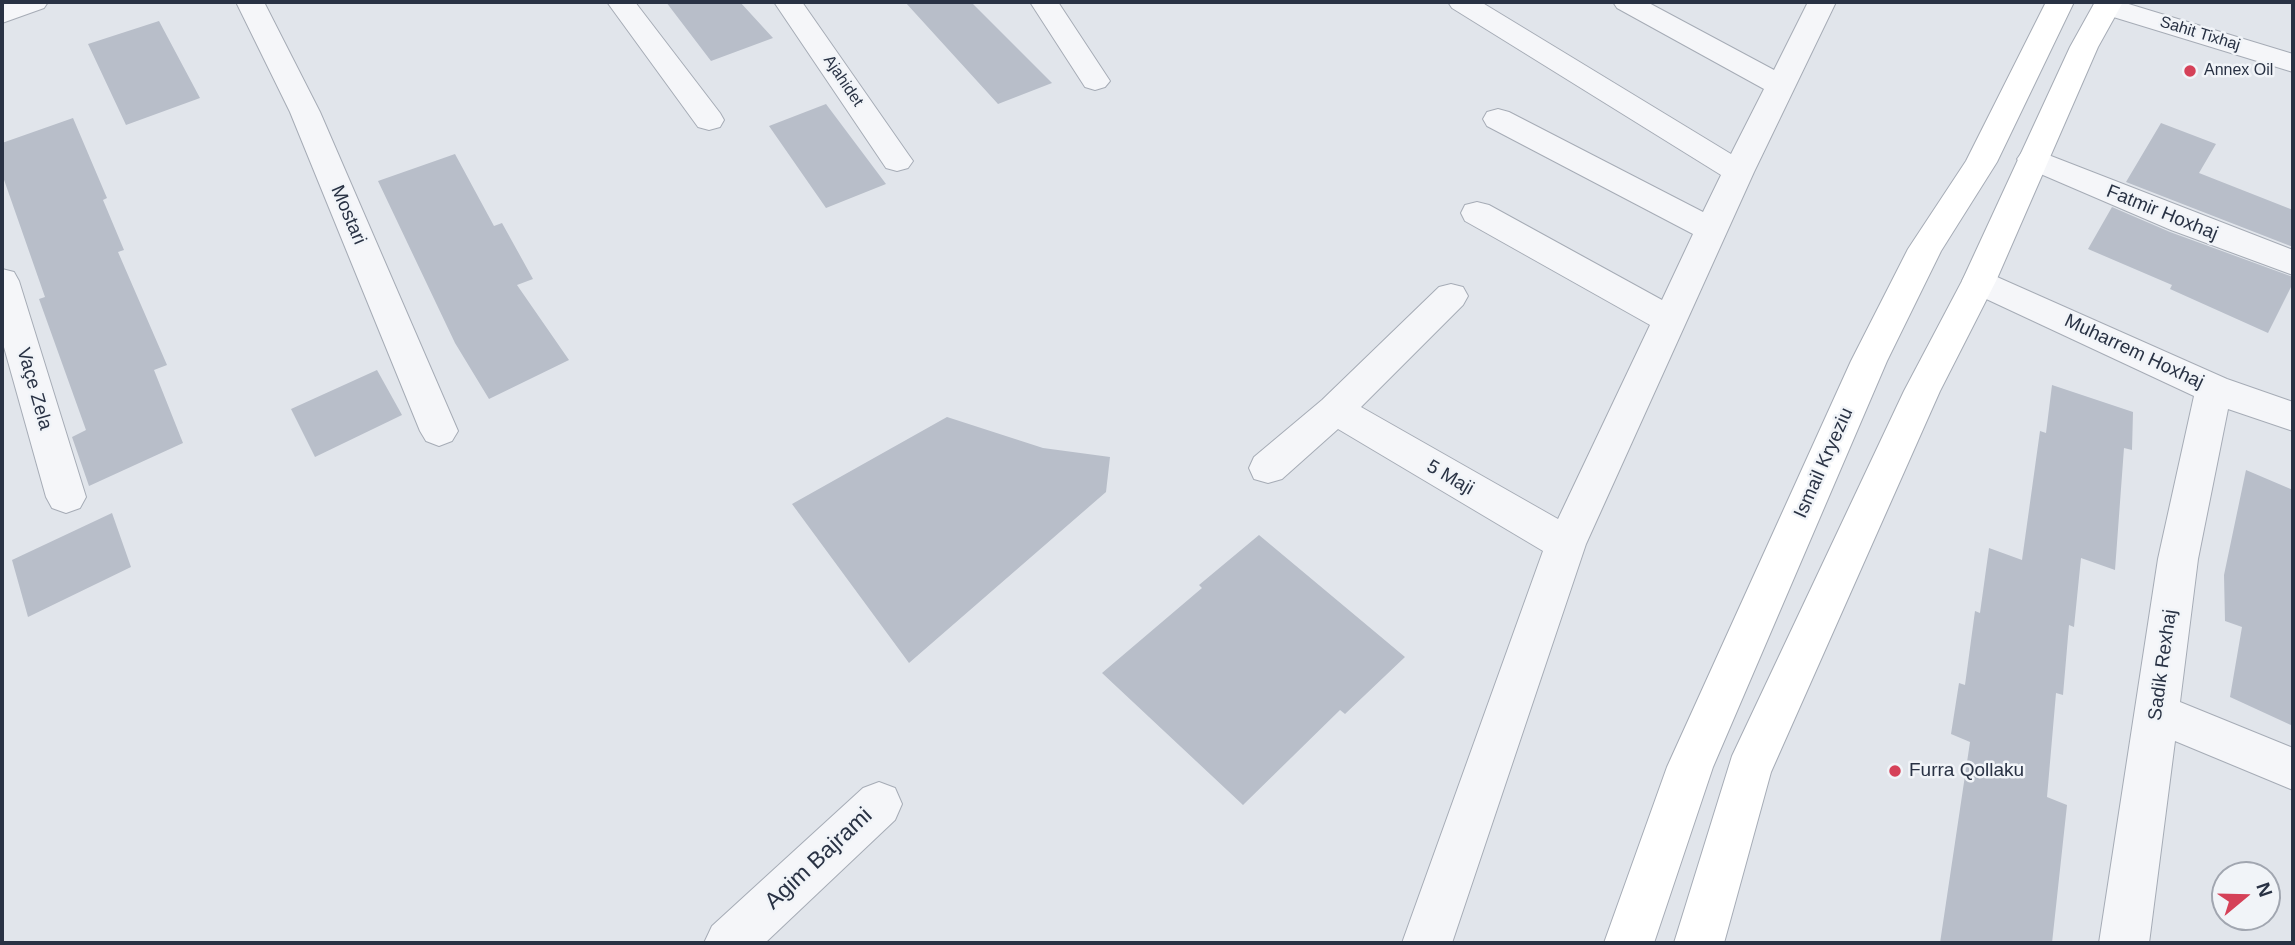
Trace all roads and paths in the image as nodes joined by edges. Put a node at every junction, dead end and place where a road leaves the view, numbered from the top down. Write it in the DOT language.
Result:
graph roads {
  1 [pos="34,2"];
  2 [pos="250,2"];
  3 [pos="621,2"];
  4 [pos="788,2"];
  5 [pos="1044,2"];
  6 [pos="1462,2"];
  7 [pos="1627,2"];
  8 [pos="1822,2"];
  9 [pos="2060,2"];
  10 [pos="2108,4"];
  11 [pos="2,15"];
  12 [pos="2293,63"];
  13 [pos="1095,81"];
  14 [pos="1780,86"];
  15 [pos="1498,119"];
  16 [pos="709,120"];
  17 [pos="2033,159"];
  18 [pos="897,161"];
  19 [pos="1738,172"];
  20 [pos="1477,213"];
  21 [pos="1713,230"];
  22 [pos="2293,263"];
  23 [pos="2,281"];
  24 [pos="1979,281"];
  25 [pos="1451,296"];
  26 [pos="1671,321"];
  27 [pos="2214,389"];
  28 [pos="1335,410"];
  29 [pos="2293,416"];
  30 [pos="439,431"];
  31 [pos="1268,468"];
  32 [pos="65,497"];
  33 [pos="1566,544"];
  34 [pos="2156,713"];
  35 [pos="2293,769"];
  36 [pos="878,804"];
  37 [pos="729,943"];
  38 [pos="1427,943"];
  39 [pos="1629,943"];
  40 [pos="1699,943"];
  41 [pos="2124,943"];
  1 -- 11 [label="street"];
  2 -- 30 [label="street, Mostari"];
  3 -- 16 [label="street"];
  4 -- 18 [label="street, Ajahidet"];
  5 -- 13 [label="street"];
  6 -- 19 [label="street"];
  7 -- 14 [label="street"];
  8 -- 14 [label="street"];
  9 -- 39 [label="main road, Ismail Kryeziu"];
  10 -- 12 [label="street, Sahit Tixhaj"];
  10 -- 17 [label="main road"];
  14 -- 19 [label="street"];
  15 -- 21 [label="street"];
  17 -- 22 [label="street, Fatmir Hoxhaj"];
  17 -- 24 [label="main road"];
  19 -- 21 [label="street"];
  20 -- 26 [label="street"];
  21 -- 26 [label="street"];
  23 -- 32 [label="street, Vaçe Zela"];
  24 -- 27 [label="street, Muharrem Hoxhaj"];
  24 -- 40 [label="main road"];
  25 -- 28 [label="street"];
  26 -- 33 [label="street"];
  27 -- 29 [label="street, Muharrem Hoxhaj"];
  27 -- 34 [label="street, Sadik Rexhaj"];
  28 -- 31 [label="street"];
  28 -- 33 [label="street, 5 Maji"];
  33 -- 38 [label="street"];
  34 -- 35 [label="street"];
  34 -- 41 [label="street, Sadik Rexhaj"];
  36 -- 37 [label="street, Agim Bajrami"];
}
